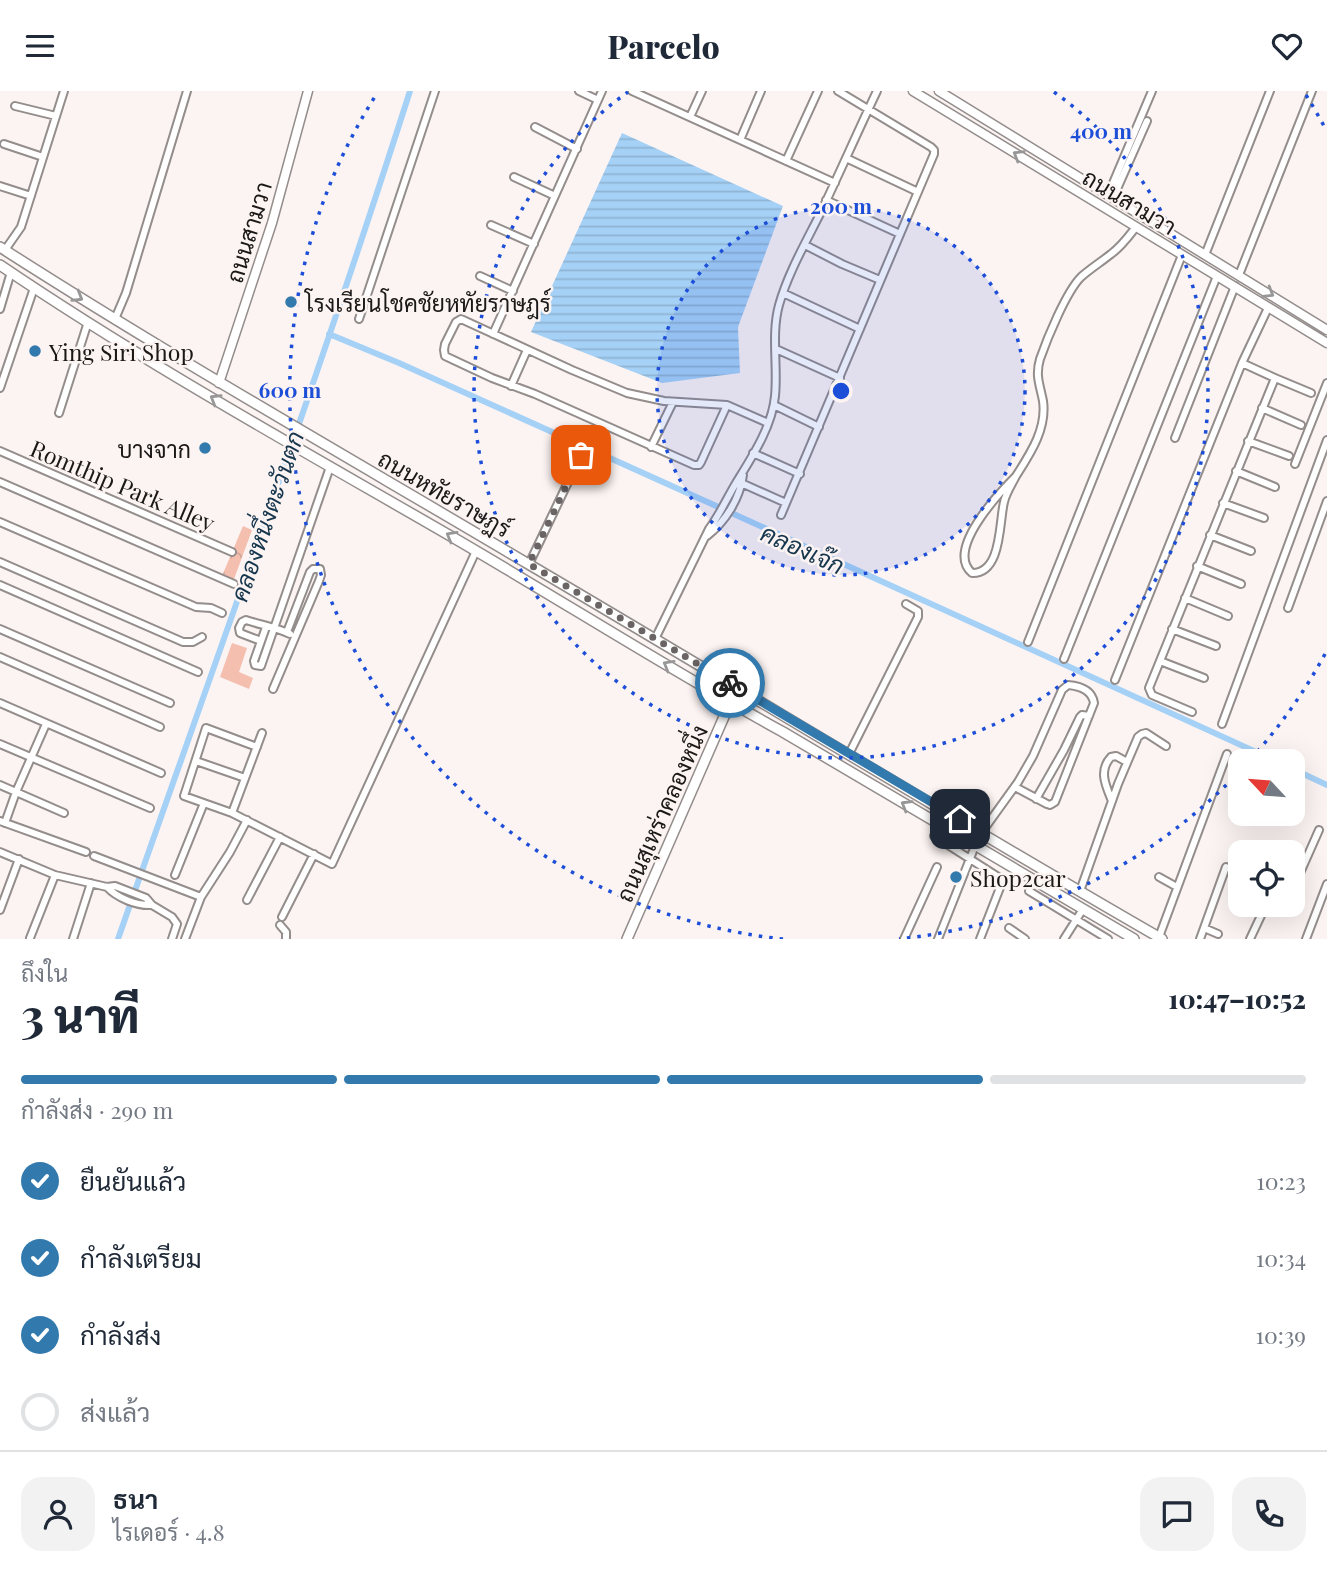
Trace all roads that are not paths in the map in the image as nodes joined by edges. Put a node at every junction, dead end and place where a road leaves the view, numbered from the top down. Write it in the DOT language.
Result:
graph roads {
  1 [pos="64,91"];
  2 [pos="187,91"];
  3 [pos="308,91"];
  4 [pos="435,91"];
  5 [pos="579,91"];
  6 [pos="602,91"];
  7 [pos="632,91"];
  8 [pos="652,91"];
  9 [pos="702,91"];
  10 [pos="761,91"];
  11 [pos="818,91"];
  12 [pos="838,91"];
  13 [pos="877,91"];
  14 [pos="913,91"];
  15 [pos="939,91"];
  16 [pos="1152,91"];
  17 [pos="1270,91"];
  18 [pos="1312,91"];
  19 [pos="649,99"];
  20 [pos="598,100"];
  21 [pos="15,106"];
  22 [pos="868,110"];
  23 [pos="56,116"];
  24 [pos="690,117"];
  25 [pos="1147,121"];
  26 [pos="534,127"];
  27 [pos="740,140"];
  28 [pos="4,144"];
  29 [pos="577,149"];
  30 [pos="43,157"];
  31 [pos="846,158"];
  32 [pos="786,161"];
  33 [pos="1062,166"];
  34 [pos="514,177"];
  35 [pos="1055,178"];
  36 [pos="835,183"];
  37 [pos="0,186"];
  38 [pos="918,192"];
  39 [pos="31,196"];
  40 [pos="555,196"];
  41 [pos="1111,197"];
  42 [pos="827,200"];
  43 [pos="491,225"];
  44 [pos="1136,227"];
  45 [pos="900,234"];
  46 [pos="534,244"];
  47 [pos="805,245"];
  48 [pos="2,251"];
  49 [pos="1182,255"];
  50 [pos="1205,255"];
  51 [pos="0,265"];
  52 [pos="11,272"];
  53 [pos="43,275"];
  54 [pos="1239,275"];
  55 [pos="480,276"];
  56 [pos="1217,276"];
  57 [pos="880,280"];
  58 [pos="1235,286"];
  59 [pos="34,288"];
  60 [pos="513,292"];
  61 [pos="783,293"];
  62 [pos="1268,308"];
  63 [pos="0,309"];
  64 [pos="115,319"];
  65 [pos="359,319"];
  66 [pos="88,322"];
  67 [pos="860,329"];
  68 [pos="1327,330"];
  69 [pos="493,334"];
  70 [pos="1327,343"];
  71 [pos="776,349"];
  72 [pos="527,350"];
  73 [pos="1242,363"];
  74 [pos="1275,377"];
  75 [pos="840,379"];
  76 [pos="219,383"];
  77 [pos="1327,383"];
  78 [pos="511,386"];
  79 [pos="0,388"];
  80 [pos="1311,393"];
  81 [pos="673,402"];
  82 [pos="727,405"];
  83 [pos="774,405"];
  84 [pos="1262,408"];
  85 [pos="59,413"];
  86 [pos="768,423"];
  87 [pos="1301,425"];
  88 [pos="819,427"];
  89 [pos="1175,438"];
  90 [pos="1327,440"];
  91 [pos="1248,441"];
  92 [pos="652,447"];
  93 [pos="0,451"];
  94 [pos="753,453"];
  95 [pos="581,455"];
  96 [pos="1289,456"];
  97 [pos="1295,464"];
  98 [pos="330,467"];
  99 [pos="1236,471"];
  100 [pos="800,474"];
  101 [pos="1016,476"];
  102 [pos="0,482"];
  103 [pos="740,482"];
  104 [pos="1275,487"];
  105 [pos="1327,502"];
  106 [pos="786,503"];
  107 [pos="1223,503"];
  108 [pos="781,515"];
  109 [pos="1264,519"];
  110 [pos="0,522"];
  111 [pos="1210,535"];
  112 [pos="475,551"];
  113 [pos="1251,551"];
  114 [pos="232,552"];
  115 [pos="0,562"];
  116 [pos="529,564"];
  117 [pos="1197,566"];
  118 [pos="234,584"];
  119 [pos="1241,584"];
  120 [pos="0,585"];
  121 [pos="1185,597"];
  122 [pos="906,604"];
  123 [pos="1288,608"];
  124 [pos="222,613"];
  125 [pos="1228,616"];
  126 [pos="266,627"];
  127 [pos="275,627"];
  128 [pos="0,629"];
  129 [pos="1172,629"];
  130 [pos="287,632"];
  131 [pos="296,636"];
  132 [pos="202,637"];
  133 [pos="655,639"];
  134 [pos="261,641"];
  135 [pos="1028,642"];
  136 [pos="1216,646"];
  137 [pos="0,657"];
  138 [pos="1064,659"];
  139 [pos="1160,661"];
  140 [pos="198,672"];
  141 [pos="1204,678"];
  142 [pos="724,679"];
  143 [pos="1115,680"];
  144 [pos="273,689"];
  145 [pos="753,696"];
  146 [pos="0,703"];
  147 [pos="170,703"];
  148 [pos="730,703"];
  149 [pos="1192,712"];
  150 [pos="1089,716"];
  151 [pos="46,724"];
  152 [pos="1222,724"];
  153 [pos="160,727"];
  154 [pos="262,733"];
  155 [pos="0,744"];
  156 [pos="1166,746"];
  157 [pos="257,747"];
  158 [pos="849,754"];
  159 [pos="1227,754"];
  160 [pos="31,758"];
  161 [pos="196,761"];
  162 [pos="1128,762"];
  163 [pos="161,773"];
  164 [pos="245,778"];
  165 [pos="0,785"];
  166 [pos="1015,787"];
  167 [pos="16,792"];
  168 [pos="1036,799"];
  169 [pos="1112,801"];
  170 [pos="204,803"];
  171 [pos="150,808"];
  172 [pos="64,813"];
  173 [pos="232,813"];
  174 [pos="247,820"];
  175 [pos="2,822"];
  176 [pos="1318,830"];
  177 [pos="982,832"];
  178 [pos="934,836"];
  179 [pos="280,837"];
  180 [pos="975,846"];
  181 [pos="0,852"];
  182 [pos="86,852"];
  183 [pos="314,854"];
  184 [pos="94,856"];
  185 [pos="19,859"];
  186 [pos="970,860"];
  187 [pos="1305,861"];
  188 [pos="937,867"];
  189 [pos="1226,867"];
  190 [pos="55,875"];
  191 [pos="175,875"];
  192 [pos="1159,877"];
  193 [pos="91,883"];
  194 [pos="1327,884"];
  195 [pos="1177,887"];
  196 [pos="1029,891"];
  197 [pos="1080,891"];
  198 [pos="201,897"];
  199 [pos="247,900"];
  200 [pos="1083,909"];
  201 [pos="0,910"];
  202 [pos="282,917"];
  203 [pos="1261,917"];
  204 [pos="1076,920"];
  205 [pos="280,925"];
  206 [pos="1204,927"];
  207 [pos="1009,928"];
  208 [pos="1218,934"];
  209 [pos="30,938"];
  210 [pos="1023,938"];
  211 [pos="1160,938"];
  212 [pos="73,939"];
  213 [pos="172,939"];
  214 [pos="185,939"];
  215 [pos="286,939"];
  216 [pos="627,939"];
  217 [pos="904,939"];
  218 [pos="938,939"];
  219 [pos="980,939"];
  220 [pos="1064,939"];
  221 [pos="1108,939"];
  222 [pos="1134,939"];
  223 [pos="1200,939"];
  224 [pos="1251,939"];
  225 [pos="1306,939"];
  1 -- 23 [label="street"];
  2 -- 64 [label="street"];
  3 -- 76 [label="street, ถนนสามวา"];
  4 -- 65 [label="street"];
  5 -- 20 [label="street"];
  6 -- 20 [label="street"];
  7 -- 19 [label="street"];
  8 -- 19 [label="street"];
  9 -- 24 [label="street"];
  10 -- 27 [label="street"];
  11 -- 32 [label="street"];
  12 -- 22 [label="street"];
  13 -- 22 [label="street"];
  35 -- 14 [label="street, ถนนสามวา, one-way"];
  15 -- 33 [label="street, ถนนสามวา"];
  16 -- 41 [label="street"];
  17 -- 50 [label="street"];
  18 -- 54 [label="street"];
  19 -- 24 [label="street"];
  20 -- 29 [label="street"];
  21 -- 23 [label="street"];
  22 -- 31 [label="street"];
  22 -- 38 [label="street"];
  23 -- 30 [label="street"];
  24 -- 27 [label="street"];
  25 -- 41 [label="street"];
  26 -- 29 [label="street"];
  27 -- 32 [label="street"];
  28 -- 30 [label="street"];
  29 -- 40 [label="street"];
  30 -- 39 [label="street"];
  31 -- 36 [label="street"];
  31 -- 38 [label="street"];
  32 -- 36 [label="street"];
  33 -- 35 [label="street"];
  33 -- 41 [label="street, ถนนสามวา"];
  34 -- 40 [label="street"];
  35 -- 44 [label="street, ถนนสามวา"];
  36 -- 42 [label="street"];
  37 -- 39 [label="street"];
  38 -- 45 [label="street"];
  39 -- 48 [label="street"];
  40 -- 46 [label="street"];
  41 -- 50 [label="street, ถนนสามวา"];
  42 -- 45 [label="street"];
  42 -- 47 [label="street"];
  43 -- 46 [label="street"];
  44 -- 49 [label="street, ถนนสามวา"];
  44 -- 101 [label="street"];
  45 -- 57 [label="street"];
  46 -- 60 [label="street"];
  47 -- 57 [label="street"];
  47 -- 61 [label="street"];
  48 -- 53 [label="main road, ถนนหทัยราษฎร์"];
  49 -- 56 [label="street, ถนนสามวา"];
  49 -- 135 [label="street"];
  50 -- 54 [label="street, ถนนสามวา"];
  51 -- 52 [label="main road, ถนนหทัยราษฎร์"];
  52 -- 59 [label="main road, ถนนหทัยราษฎร์"];
  52 -- 63 [label="street"];
  53 -- 59 [label="main road"];
  53 -- 64 [label="main road, ถนนหทัยราษฎร์, one-way"];
  54 -- 68 [label="street, ถนนสามวา, one-way"];
  55 -- 60 [label="street"];
  56 -- 58 [label="street, ถนนสามวา"];
  56 -- 138 [label="street"];
  57 -- 67 [label="street"];
  58 -- 62 [label="street, ถนนสามวา"];
  58 -- 89 [label="street"];
  59 -- 66 [label="main road, ถนนหทัยราษฎร์"];
  59 -- 79 [label="street"];
  60 -- 69 [label="street"];
  61 -- 67 [label="street"];
  61 -- 71 [label="street"];
  62 -- 70 [label="street, ถนนสามวา"];
  62 -- 73 [label="street"];
  64 -- 76 [label="main road, ถนนหทัยราษฎร์"];
  66 -- 85 [label="street"];
  98 -- 66 [label="main road, ถนนหทัยราษฎร์, one-way"];
  67 -- 75 [label="street"];
  69 -- 72 [label="street"];
  69 -- 78 [label="street"];
  71 -- 75 [label="street"];
  71 -- 83 [label="street"];
  72 -- 78 [label="street"];
  72 -- 81 [label="street"];
  73 -- 74 [label="street"];
  73 -- 143 [label="street"];
  74 -- 80 [label="street"];
  74 -- 84 [label="street"];
  75 -- 88 [label="street"];
  76 -- 116 [label="main road, ถนนหทัยราษฎร์"];
  77 -- 97 [label="street"];
  78 -- 92 [label="street"];
  81 -- 82 [label="street"];
  81 -- 92 [label="street"];
  82 -- 86 [label="street"];
  82 -- 92 [label="street"];
  83 -- 86 [label="street"];
  83 -- 88 [label="street"];
  84 -- 87 [label="street"];
  84 -- 91 [label="street"];
  86 -- 94 [label="street"];
  88 -- 100 [label="street"];
  90 -- 152 [label="street"];
  91 -- 96 [label="street"];
  91 -- 99 [label="street"];
  93 -- 114 [label="street, Romthip Park Alley"];
  94 -- 100 [label="street"];
  94 -- 103 [label="street"];
  95 -- 116 [label="street"];
  112 -- 98 [label="main road, ถนนหทัยราษฎร์, one-way"];
  98 -- 127 [label="street"];
  99 -- 104 [label="street"];
  99 -- 107 [label="street"];
  100 -- 106 [label="street"];
  101 -- 101 [label="street"];
  102 -- 118 [label="street"];
  103 -- 106 [label="street"];
  103 -- 133 [label="street"];
  105 -- 123 [label="street"];
  106 -- 108 [label="street"];
  107 -- 109 [label="street"];
  107 -- 111 [label="street"];
  110 -- 124 [label="street"];
  111 -- 113 [label="street"];
  111 -- 117 [label="street"];
  148 -- 112 [label="main road, ถนนหทัยราษฎร์, one-way"];
  112 -- 183 [label="street"];
  115 -- 132 [label="street"];
  116 -- 133 [label="main road, ถนนหทัยราษฎร์"];
  117 -- 119 [label="street"];
  117 -- 121 [label="street"];
  120 -- 140 [label="street"];
  121 -- 125 [label="street"];
  121 -- 129 [label="street"];
  122 -- 158 [label="street"];
  126 -- 127 [label="street"];
  126 -- 134 [label="street"];
  126 -- 134 [label="street"];
  127 -- 130 [label="street"];
  127 -- 134 [label="street"];
  128 -- 147 [label="street"];
  129 -- 136 [label="street"];
  129 -- 139 [label="street"];
  130 -- 131 [label="street"];
  130 -- 131 [label="street"];
  131 -- 144 [label="street"];
  133 -- 142 [label="main road, ถนนหทัยราษฎร์"];
  137 -- 153 [label="street"];
  139 -- 141 [label="street"];
  139 -- 149 [label="street"];
  142 -- 145 [label="main road, ถนนหทัยราษฎร์"];
  142 -- 148 [label="main road"];
  145 -- 148 [label="main road"];
  145 -- 158 [label="main road, ถนนหทัยราษฎร์"];
  146 -- 151 [label="street"];
  180 -- 148 [label="main road, ถนนหทัยราษฎร์, one-way"];
  148 -- 216 [label="main road, ถนนสุเหร่าคลองหนึ่ง"];
  150 -- 166 [label="street"];
  150 -- 168 [label="street"];
  150 -- 168 [label="street"];
  151 -- 160 [label="street"];
  151 -- 163 [label="street"];
  154 -- 157 [label="street"];
  155 -- 160 [label="street"];
  156 -- 162 [label="street"];
  157 -- 161 [label="street"];
  157 -- 164 [label="street"];
  158 -- 177 [label="main road, ถนนหทัยราษฎร์"];
  159 -- 195 [label="street"];
  160 -- 167 [label="street"];
  160 -- 171 [label="street"];
  161 -- 164 [label="street"];
  161 -- 170 [label="street"];
  162 -- 169 [label="street"];
  162 -- 169 [label="street"];
  164 -- 173 [label="street"];
  165 -- 167 [label="street"];
  166 -- 168 [label="street"];
  166 -- 177 [label="street"];
  167 -- 172 [label="street"];
  167 -- 175 [label="street"];
  169 -- 197 [label="street"];
  170 -- 173 [label="street"];
  170 -- 191 [label="street"];
  173 -- 174 [label="street"];
  174 -- 179 [label="street"];
  174 -- 198 [label="street"];
  175 -- 182 [label="street"];
  176 -- 187 [label="street"];
  177 -- 197 [label="main road, ถนนหทัยราษฎร์"];
  178 -- 186 [label="street"];
  179 -- 183 [label="street"];
  179 -- 199 [label="street"];
  180 -- 186 [label="street"];
  180 -- 200 [label="main road, ถนนหทัยราษฎร์"];
  181 -- 185 [label="street"];
  183 -- 202 [label="street"];
  184 -- 198 [label="street"];
  185 -- 190 [label="street"];
  185 -- 201 [label="street"];
  186 -- 218 [label="street"];
  186 -- 219 [label="street"];
  188 -- 217 [label="street"];
  189 -- 206 [label="street"];
  190 -- 193 [label="street"];
  190 -- 209 [label="street"];
  192 -- 195 [label="street"];
  193 -- 212 [label="street"];
  193 -- 213 [label="street"];
  194 -- 225 [label="street"];
  195 -- 211 [label="street"];
  196 -- 204 [label="street"];
  197 -- 211 [label="main road, ถนนหทัยราษฎร์"];
  198 -- 214 [label="street"];
  200 -- 204 [label="street"];
  200 -- 222 [label="main road, ถนนหทัยราษฎร์"];
  203 -- 224 [label="street"];
  204 -- 220 [label="street"];
  204 -- 221 [label="street"];
  205 -- 215 [label="street"];
  206 -- 208 [label="street"];
  206 -- 223 [label="street"];
  207 -- 210 [label="street"];
}
